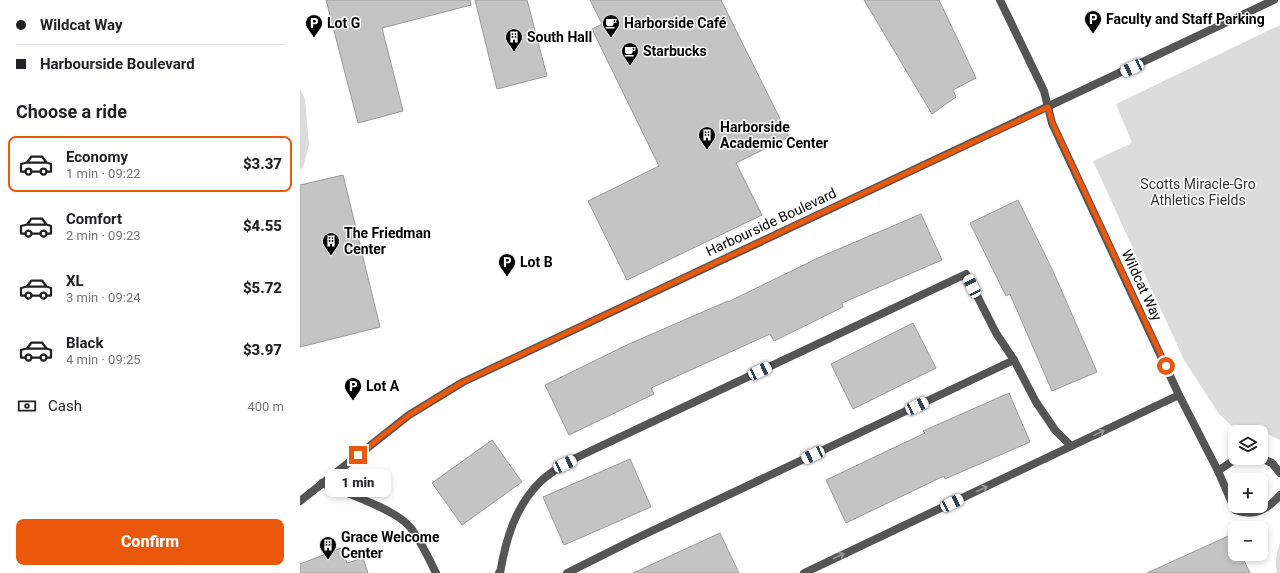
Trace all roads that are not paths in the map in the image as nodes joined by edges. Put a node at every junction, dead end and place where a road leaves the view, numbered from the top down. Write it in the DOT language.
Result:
graph roads {
  1 [pos="1000,0"];
  2 [pos="1274,0"];
  3 [pos="1048,107"];
  4 [pos="1014,360"];
  5 [pos="1178,395"];
  6 [pos="1071,446"];
  7 [pos="1268,461"];
  8 [pos="1228,464"];
  9 [pos="1218,471"];
  10 [pos="1280,474"];
  11 [pos="322,483"];
  12 [pos="1280,495"];
  13 [pos="300,501"];
  14 [pos="436,573"];
  15 [pos="500,573"];
  16 [pos="567,573"];
  17 [pos="804,573"];
  1 -- 3 [label="street, Wildcat Way"];
  2 -- 3 [label="street, Harbourside Boulevard"];
  3 -- 5 [label="street, Wildcat Way"];
  3 -- 11 [label="street, Harbourside Boulevard"];
  4 -- 6 [label="street"];
  4 -- 15 [label="street"];
  4 -- 16 [label="street"];
  6 -- 5 [label="street, one-way"];
  5 -- 9 [label="street, Wildcat Way"];
  17 -- 6 [label="street, one-way"];
  7 -- 10 [label="street"];
  8 -- 9 [label="street"];
  9 -- 12 [label="street, Wildcat Way"];
  11 -- 13 [label="street, Harbourside Boulevard"];
  11 -- 14 [label="street"];
}
